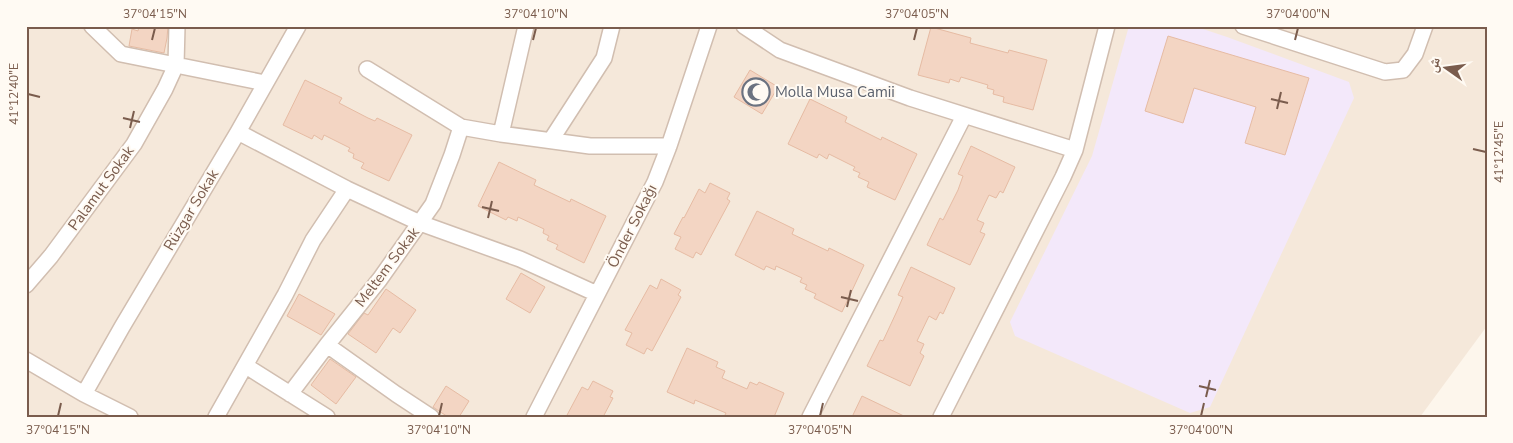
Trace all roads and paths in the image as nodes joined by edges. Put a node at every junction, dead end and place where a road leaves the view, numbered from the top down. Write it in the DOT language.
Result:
graph roads {
  1 [pos="92,26"];
  2 [pos="177,26"];
  3 [pos="298,26"];
  4 [pos="526,26"];
  5 [pos="612,26"];
  6 [pos="709,26"];
  7 [pos="744,26"];
  8 [pos="1107,26"];
  9 [pos="1243,26"];
  10 [pos="1425,26"];
  11 [pos="176,65"];
  12 [pos="367,69"];
  13 [pos="265,83"];
  14 [pos="964,116"];
  15 [pos="461,127"];
  16 [pos="238,132"];
  17 [pos="501,134"];
  18 [pos="551,140"];
  19 [pos="669,146"];
  20 [pos="1075,150"];
  21 [pos="347,189"];
  22 [pos="420,223"];
  23 [pos="26,285"];
  24 [pos="597,294"];
  25 [pos="327,345"];
  26 [pos="26,360"];
  27 [pos="246,366"];
  28 [pos="84,394"];
  29 [pos="290,394"];
  30 [pos="130,417"];
  31 [pos="216,417"];
  32 [pos="327,417"];
  33 [pos="431,417"];
  34 [pos="534,417"];
  35 [pos="810,417"];
  36 [pos="941,417"];
  1 -- 11 [label="street"];
  2 -- 11 [label="street, Palamut Sokak"];
  3 -- 13 [label="street, Rüzgar Sokak"];
  4 -- 17 [label="street"];
  5 -- 18 [label="street"];
  6 -- 19 [label="street, Önder Sokağı"];
  7 -- 14 [label="street"];
  8 -- 20 [label="street"];
  9 -- 10 [label="street"];
  11 -- 13 [label="street"];
  11 -- 23 [label="street, Palamut Sokak"];
  12 -- 15 [label="street"];
  13 -- 16 [label="street, Rüzgar Sokak"];
  14 -- 20 [label="street"];
  14 -- 35 [label="street"];
  15 -- 17 [label="street"];
  15 -- 22 [label="street, Meltem Sokak"];
  16 -- 21 [label="street"];
  16 -- 28 [label="street, Rüzgar Sokak"];
  17 -- 18 [label="street"];
  18 -- 19 [label="street"];
  19 -- 24 [label="street, Önder Sokağı"];
  20 -- 36 [label="street"];
  21 -- 22 [label="street"];
  21 -- 27 [label="street"];
  22 -- 24 [label="street"];
  22 -- 25 [label="street, Meltem Sokak"];
  24 -- 34 [label="street, Önder Sokağı"];
  25 -- 29 [label="street, Meltem Sokak"];
  25 -- 33 [label="street"];
  26 -- 28 [label="street"];
  27 -- 29 [label="street"];
  27 -- 31 [label="street"];
  28 -- 30 [label="street"];
  29 -- 32 [label="street"];
}
